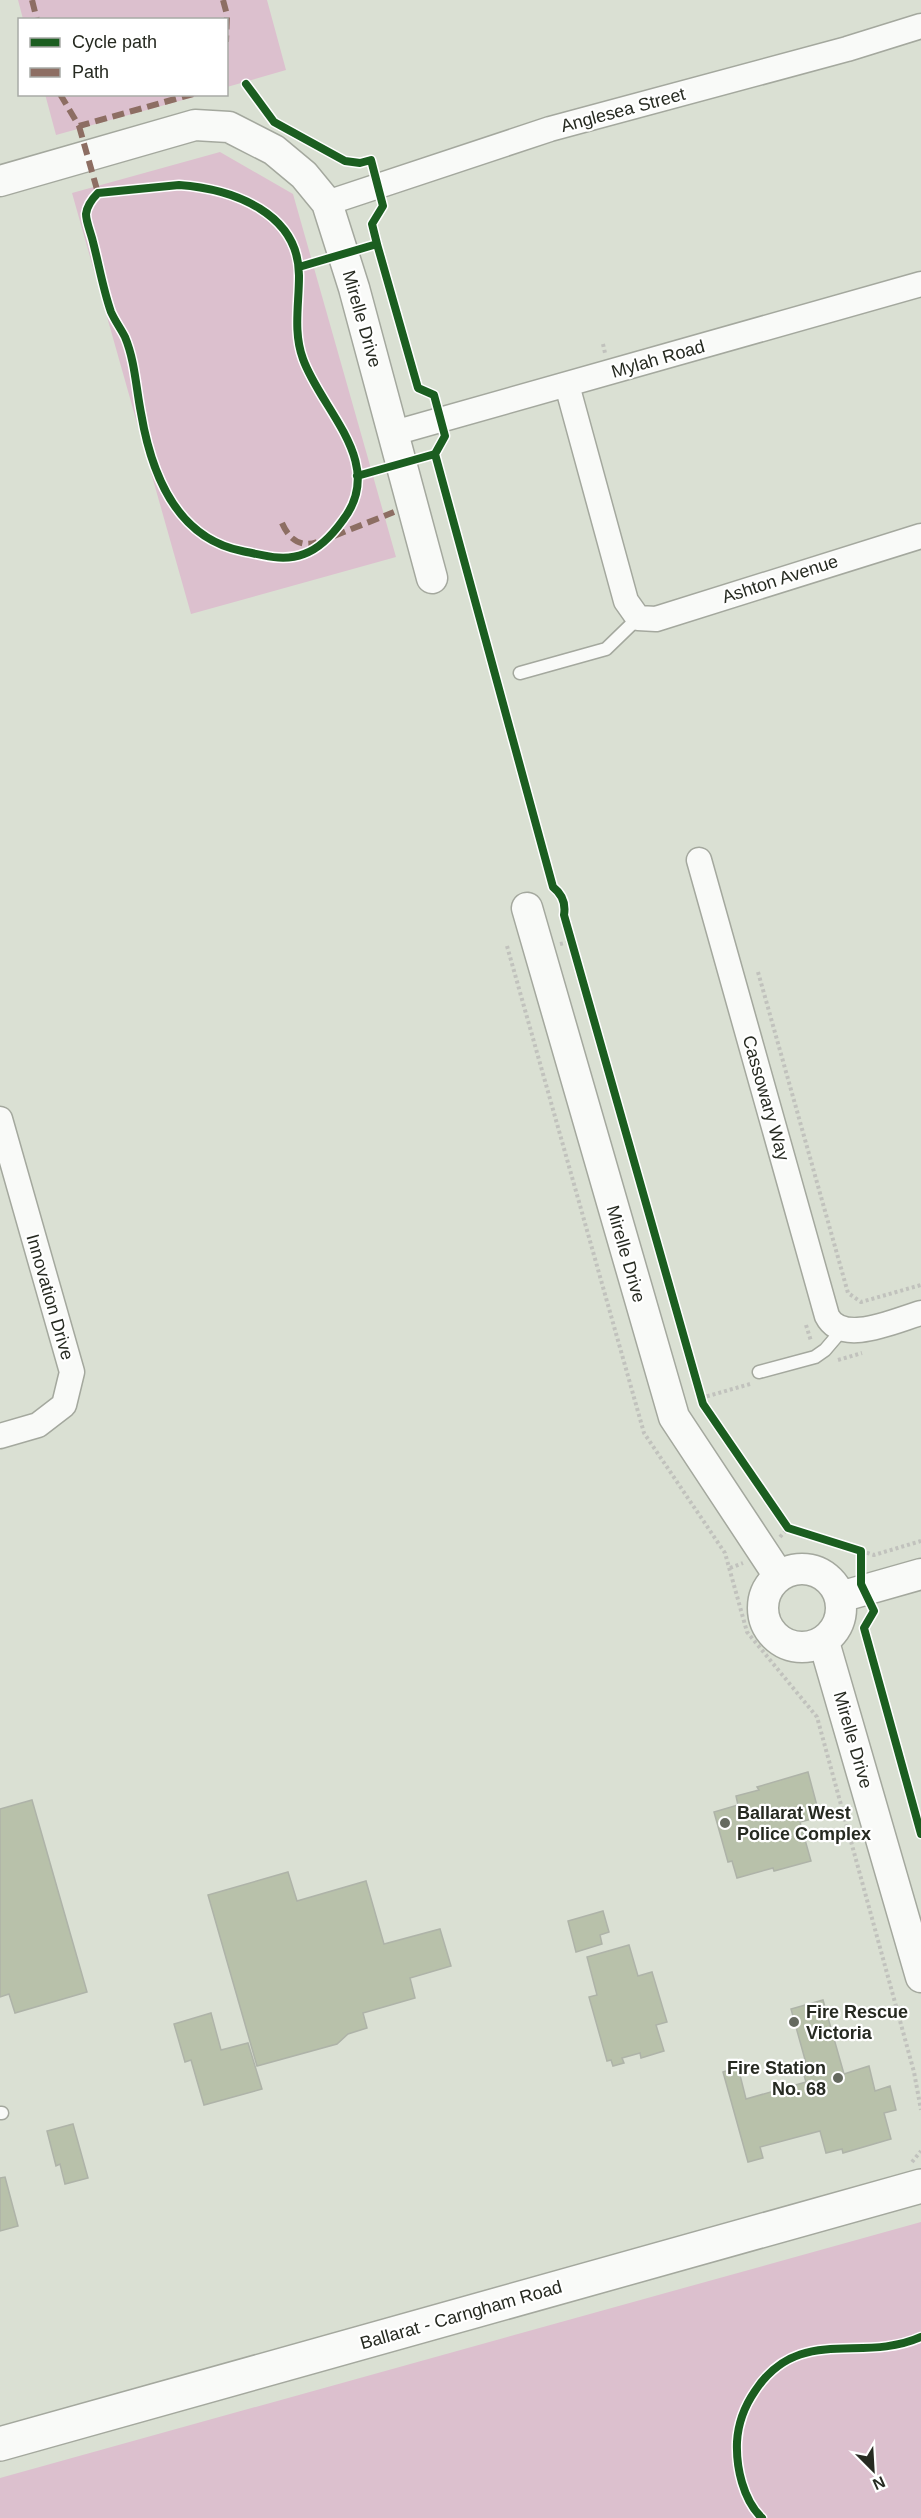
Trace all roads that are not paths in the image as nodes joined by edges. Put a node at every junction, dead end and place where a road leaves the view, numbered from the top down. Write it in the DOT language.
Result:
graph roads {
  1 [pos="921,26"];
  2 [pos="0,181"];
  3 [pos="327,203"];
  4 [pos="921,285"];
  5 [pos="567,385"];
  6 [pos="394,433"];
  7 [pos="921,536"];
  8 [pos="432,578"];
  9 [pos="638,618"];
  10 [pos="520,673"];
  11 [pos="699,860"];
  12 [pos="528,908"];
  13 [pos="0,1119"];
  14 [pos="7,1168"];
  15 [pos="921,1313"];
  16 [pos="842,1330"];
  17 [pos="759,1372"];
  18 [pos="0,1436"];
  19 [pos="921,1574"];
  20 [pos="779,1576"];
  21 [pos="852,1594"];
  22 [pos="824,1642"];
  23 [pos="921,1977"];
  24 [pos="921,2186"];
  25 [pos="0,2444"];
  1 -- 3 [label="street, Anglesea Street"];
  2 -- 3 [label="street, Mirelle Drive"];
  3 -- 6 [label="street, Mirelle Drive"];
  4 -- 5 [label="street, Mylah Road"];
  5 -- 6 [label="street, Mylah Road"];
  5 -- 9 [label="street"];
  6 -- 8 [label="street, Mirelle Drive"];
  7 -- 9 [label="street, Ashton Avenue"];
  9 -- 10 [label="lane"];
  11 -- 16 [label="street, Cassowary Way"];
  12 -- 20 [label="street, Mirelle Drive"];
  13 -- 14 [label="street, Innovation Drive"];
  14 -- 18 [label="street, Innovation Drive"];
  15 -- 16 [label="street"];
  16 -- 17 [label="lane"];
  19 -- 21 [label="street"];
  20 -- 21 [label="street"];
  20 -- 22 [label="street"];
  21 -- 22 [label="street"];
  22 -- 23 [label="street, Mirelle Drive"];
  24 -- 25 [label="main road, Ballarat - Carngham Road"];
}
